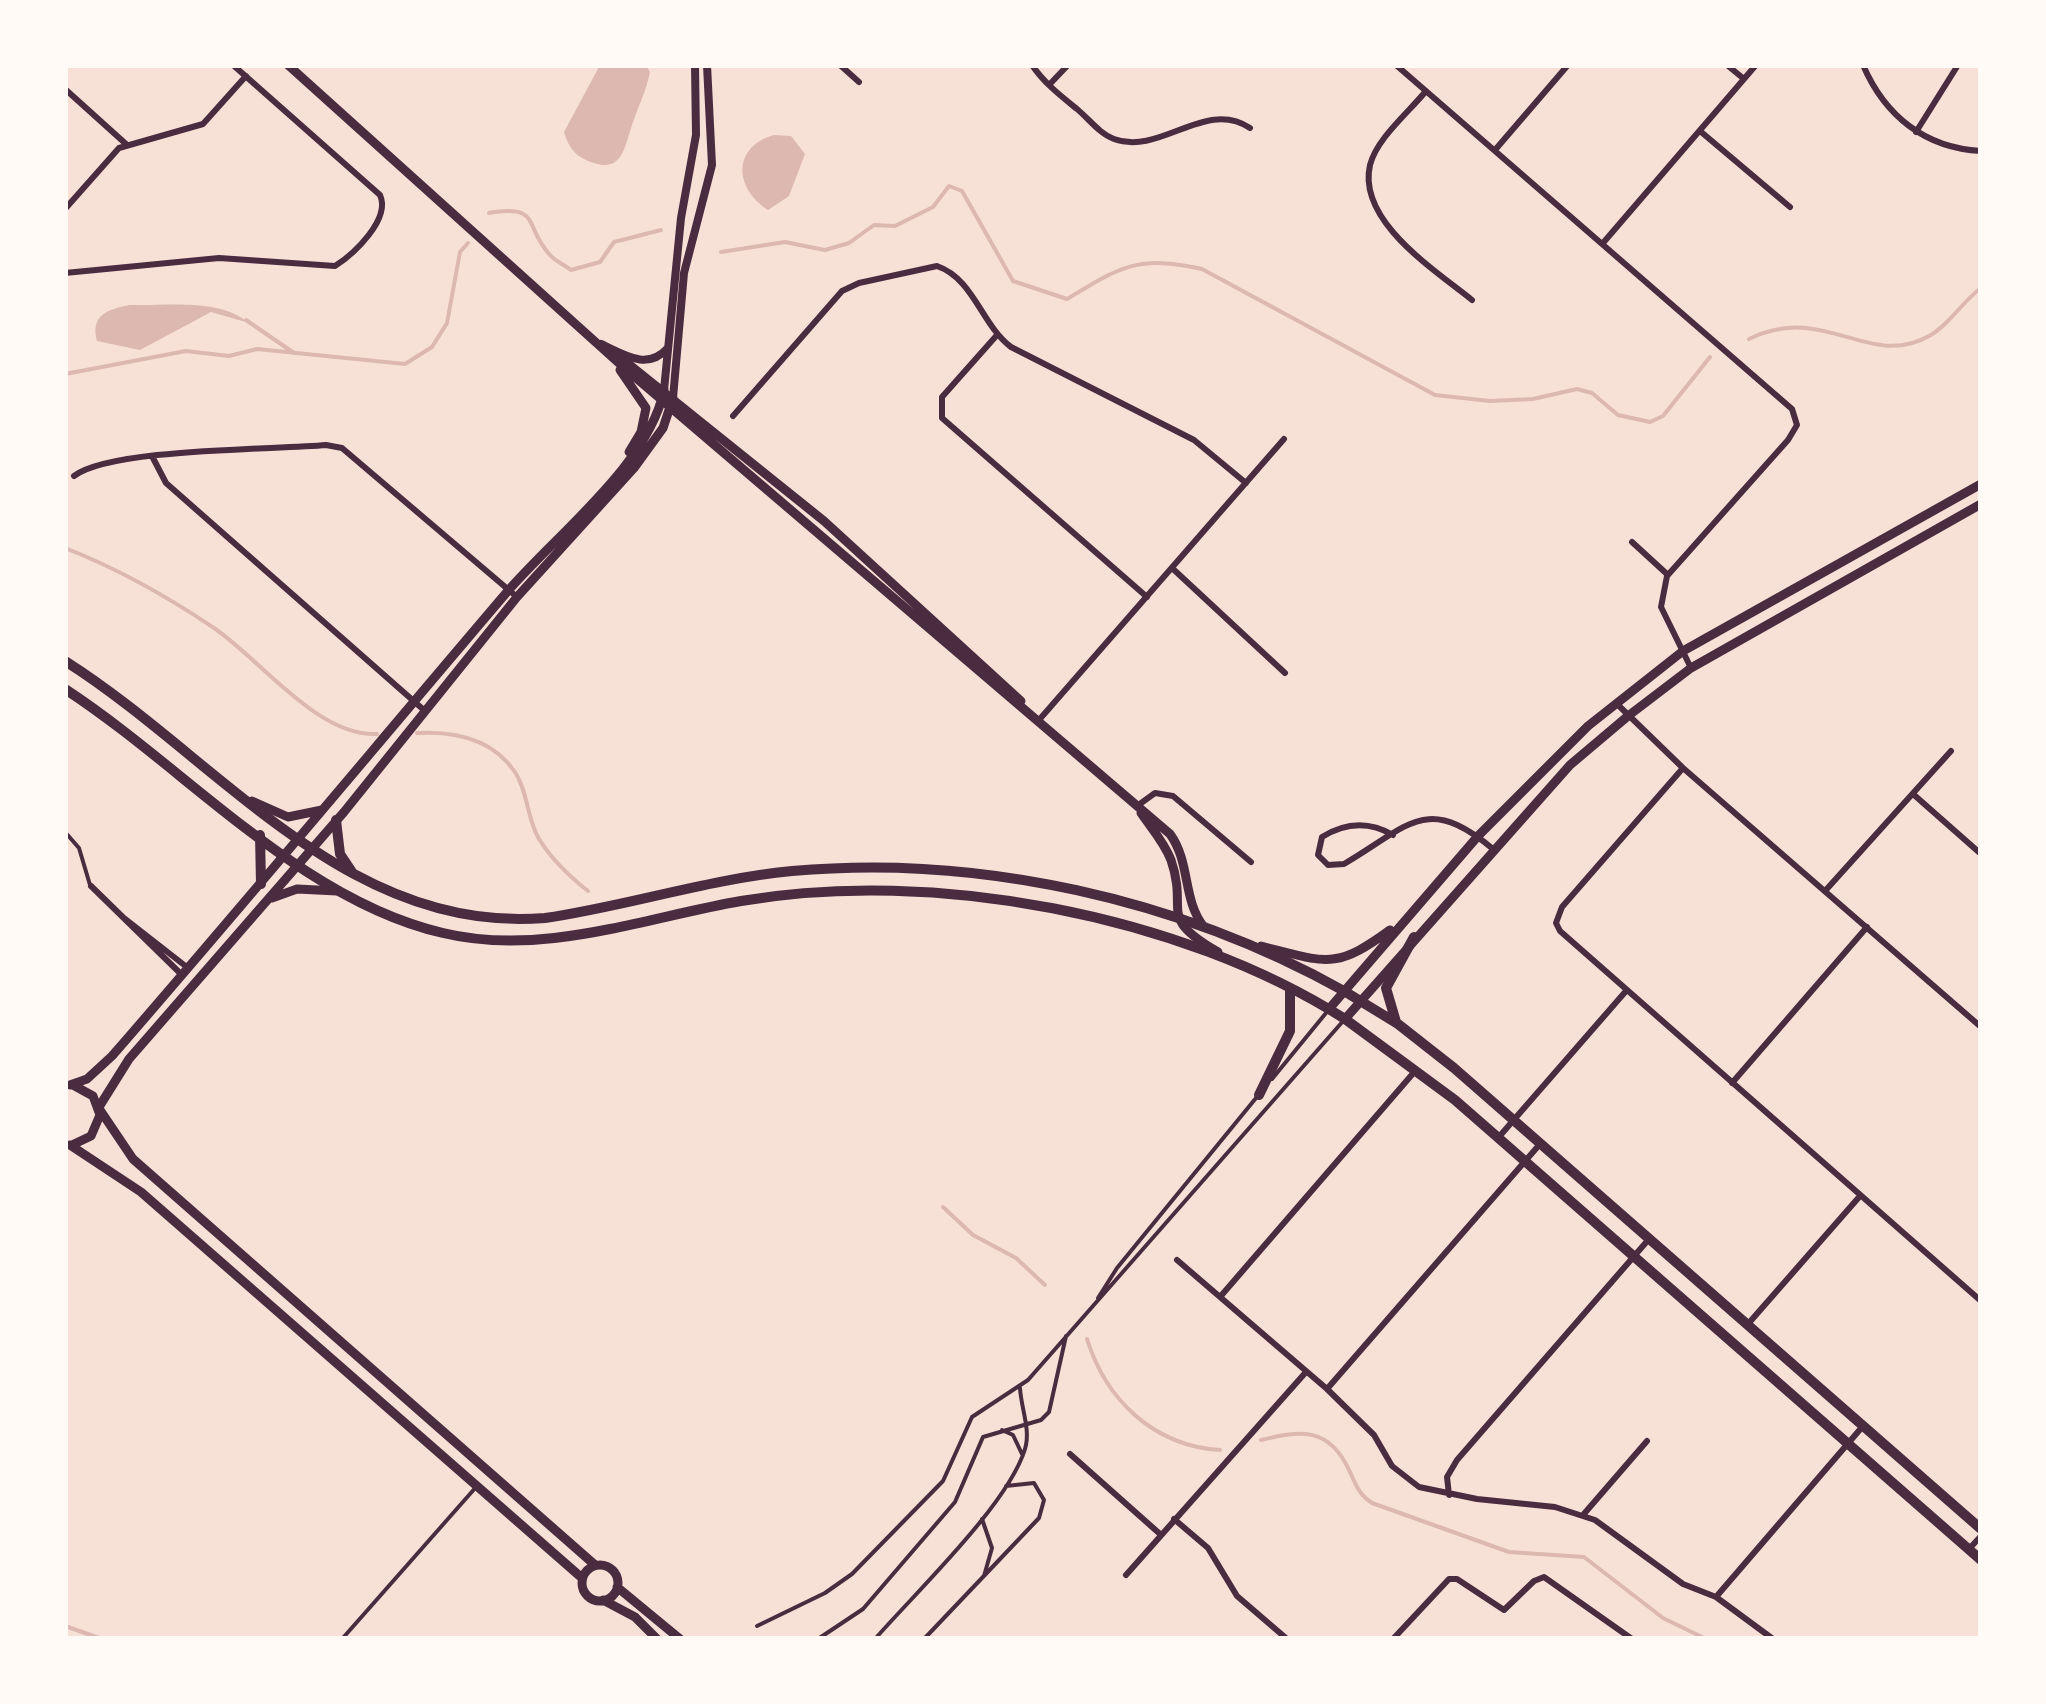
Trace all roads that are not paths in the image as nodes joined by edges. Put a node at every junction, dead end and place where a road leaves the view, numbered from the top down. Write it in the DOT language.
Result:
graph roads {
  1 [pos="233,65"];
  2 [pos="288,65"];
  3 [pos="695,65"];
  4 [pos="707,65"];
  5 [pos="840,65"];
  6 [pos="1032,65"];
  7 [pos="1068,65"];
  8 [pos="1396,65"];
  9 [pos="1568,65"];
  10 [pos="1728,65"];
  11 [pos="1756,65"];
  12 [pos="1863,65"];
  13 [pos="1958,65"];
  14 [pos="246,76"];
  15 [pos="1744,79"];
  16 [pos="859,82"];
  17 [pos="1049,85"];
  18 [pos="65,90"];
  19 [pos="1426,92"];
  20 [pos="1250,128"];
  21 [pos="1700,131"];
  22 [pos="1916,132"];
  23 [pos="126,144"];
  24 [pos="1494,150"];
  25 [pos="1981,151"];
  26 [pos="1790,207"];
  27 [pos="65,209"];
  28 [pos="1603,244"];
  29 [pos="65,274"];
  30 [pos="1472,300"];
  31 [pos="997,335"];
  32 [pos="671,343"];
  33 [pos="602,344"];
  34 [pos="668,399"];
  35 [pos="733,416"];
  36 [pos="1284,438"];
  37 [pos="153,458"];
  38 [pos="74,476"];
  39 [pos="1246,483"];
  40 [pos="1981,484"];
  41 [pos="590,502"];
  42 [pos="1981,504"];
  43 [pos="1632,542"];
  44 [pos="1172,568"];
  45 [pos="1668,574"];
  46 [pos="513,594"];
  47 [pos="1147,596"];
  48 [pos="1682,651"];
  49 [pos="65,660"];
  50 [pos="1691,668"];
  51 [pos="1285,673"];
  52 [pos="65,689"];
  53 [pos="416,702"];
  54 [pos="1616,703"];
  55 [pos="425,711"];
  56 [pos="1628,716"];
  57 [pos="1039,720"];
  58 [pos="1952,751"];
  59 [pos="1683,768"];
  60 [pos="1913,794"];
  61 [pos="245,798"];
  62 [pos="1136,807"];
  63 [pos="326,809"];
  64 [pos="336,820"];
  65 [pos="65,832"];
  66 [pos="260,835"];
  67 [pos="1393,835"];
  68 [pos="1478,836"];
  69 [pos="301,838"];
  70 [pos="313,848"];
  71 [pos="1494,849"];
  72 [pos="287,854"];
  73 [pos="1981,854"];
  74 [pos="1251,862"];
  75 [pos="300,864"];
  76 [pos="355,878"];
  77 [pos="1011,879"];
  78 [pos="261,884"];
  79 [pos="90,886"];
  80 [pos="337,891"];
  81 [pos="1825,891"];
  82 [pos="269,900"];
  83 [pos="1000,901"];
  84 [pos="1013,903"];
  85 [pos="621,905"];
  86 [pos="1177,918"];
  87 [pos="1404,920"];
  88 [pos="623,925"];
  89 [pos="1204,927"];
  90 [pos="1867,928"];
  91 [pos="1414,937"];
  92 [pos="1244,942"];
  93 [pos="1247,968"];
  94 [pos="185,972"];
  95 [pos="1290,989"];
  96 [pos="1344,991"];
  97 [pos="1626,991"];
  98 [pos="1360,1000"];
  99 [pos="1329,1010"];
  100 [pos="1345,1019"];
  101 [pos="1398,1024"];
  102 [pos="1981,1027"];
  103 [pos="1417,1069"];
  104 [pos="1732,1083"];
  105 [pos="67,1085"];
  106 [pos="1258,1096"];
  107 [pos="99,1109"];
  108 [pos="1513,1120"];
  109 [pos="1497,1138"];
  110 [pos="1540,1144"];
  111 [pos="67,1145"];
  112 [pos="1524,1162"];
  113 [pos="1860,1196"];
  114 [pos="1648,1238"];
  115 [pos="1632,1258"];
  116 [pos="1177,1260"];
  117 [pos="1220,1296"];
  118 [pos="1981,1301"];
  119 [pos="1096,1302"];
  120 [pos="1748,1325"];
  121 [pos="1066,1336"];
  122 [pos="1306,1372"];
  123 [pos="1020,1388"];
  124 [pos="1327,1390"];
  125 [pos="1026,1424"];
  126 [pos="1862,1426"];
  127 [pos="1002,1430"];
  128 [pos="1647,1441"];
  129 [pos="1848,1443"];
  130 [pos="1022,1454"];
  131 [pos="1070,1454"];
  132 [pos="476,1486"];
  133 [pos="1003,1488"];
  134 [pos="1449,1495"];
  135 [pos="1584,1515"];
  136 [pos="982,1517"];
  137 [pos="1174,1519"];
  138 [pos="1981,1532"];
  139 [pos="1160,1534"];
  140 [pos="1969,1549"];
  141 [pos="1981,1560"];
  142 [pos="595,1565"];
  143 [pos="1126,1575"];
  144 [pos="582,1578"];
  145 [pos="982,1580"];
  146 [pos="617,1587"];
  147 [pos="1716,1597"];
  148 [pos="604,1600"];
  149 [pos="757,1626"];
  150 [pos="342,1639"];
  151 [pos="657,1639"];
  152 [pos="679,1639"];
  153 [pos="818,1639"];
  154 [pos="875,1639"];
  155 [pos="924,1639"];
  156 [pos="1287,1639"];
  157 [pos="1393,1639"];
  158 [pos="1632,1639"];
  159 [pos="1773,1639"];
  1 -- 14 [label="street"];
  2 -- 33 [label="main road"];
  3 -- 32 [label="street"];
  4 -- 34 [label="street"];
  5 -- 16 [label="street"];
  6 -- 17 [label="street"];
  7 -- 17 [label="street"];
  8 -- 19 [label="street"];
  9 -- 24 [label="street"];
  10 -- 15 [label="street"];
  11 -- 15 [label="street"];
  12 -- 22 [label="street"];
  13 -- 22 [label="street"];
  14 -- 23 [label="street"];
  14 -- 29 [label="street"];
  15 -- 21 [label="street"];
  17 -- 20 [label="street"];
  18 -- 23 [label="street"];
  19 -- 24 [label="street"];
  19 -- 30 [label="street"];
  21 -- 26 [label="street"];
  21 -- 28 [label="street"];
  22 -- 25 [label="street"];
  23 -- 27 [label="street"];
  24 -- 28 [label="street"];
  28 -- 45 [label="street"];
  31 -- 35 [label="street"];
  31 -- 39 [label="street"];
  31 -- 47 [label="street"];
  32 -- 33 [label="street"];
  32 -- 34 [label="street"];
  33 -- 34 [label="main road"];
  33 -- 41 [label="main road"];
  34 -- 41 [label="main road"];
  34 -- 46 [label="main road"];
  34 -- 57 [label="main road"];
  36 -- 39 [label="street"];
  37 -- 38 [label="street"];
  37 -- 46 [label="street"];
  37 -- 53 [label="street"];
  39 -- 44 [label="street"];
  40 -- 48 [label="main road"];
  41 -- 46 [label="main road"];
  42 -- 50 [label="main road"];
  43 -- 45 [label="street"];
  44 -- 47 [label="street"];
  44 -- 51 [label="street"];
  45 -- 48 [label="street"];
  46 -- 53 [label="main road"];
  46 -- 55 [label="main road"];
  47 -- 57 [label="street"];
  48 -- 50 [label="street"];
  48 -- 54 [label="main road"];
  49 -- 61 [label="main road"];
  50 -- 56 [label="main road"];
  52 -- 66 [label="main road"];
  53 -- 55 [label="street"];
  53 -- 63 [label="main road"];
  54 -- 56 [label="street"];
  54 -- 68 [label="main road"];
  55 -- 64 [label="main road"];
  56 -- 59 [label="street"];
  56 -- 71 [label="main road"];
  57 -- 62 [label="main road"];
  58 -- 60 [label="street"];
  59 -- 81 [label="street"];
  59 -- 97 [label="street"];
  60 -- 73 [label="street"];
  60 -- 81 [label="street"];
  61 -- 63 [label="main road"];
  61 -- 69 [label="main road"];
  62 -- 74 [label="street"];
  62 -- 86 [label="main road"];
  62 -- 89 [label="main road"];
  63 -- 69 [label="main road"];
  64 -- 70 [label="main road"];
  64 -- 76 [label="main road"];
  65 -- 79 [label="lane"];
  66 -- 72 [label="main road"];
  66 -- 78 [label="main road"];
  67 -- 67 [label="street"];
  67 -- 68 [label="street"];
  68 -- 71 [label="street"];
  68 -- 87 [label="main road"];
  69 -- 70 [label="main road"];
  69 -- 72 [label="main road"];
  70 -- 75 [label="main road"];
  70 -- 76 [label="main road"];
  71 -- 91 [label="main road"];
  72 -- 75 [label="main road"];
  72 -- 78 [label="main road"];
  75 -- 80 [label="main road"];
  75 -- 82 [label="main road"];
  76 -- 85 [label="main road"];
  77 -- 83 [label="main road"];
  77 -- 84 [label="main road"];
  77 -- 85 [label="main road"];
  77 -- 86 [label="main road"];
  78 -- 94 [label="main road"];
  79 -- 94 [label="street"];
  80 -- 82 [label="main road"];
  80 -- 88 [label="main road"];
  81 -- 90 [label="street"];
  82 -- 107 [label="main road"];
  83 -- 84 [label="main road"];
  83 -- 88 [label="main road"];
  84 -- 93 [label="main road"];
  85 -- 88 [label="main road"];
  86 -- 89 [label="main road"];
  86 -- 93 [label="main road"];
  87 -- 92 [label="main road"];
  87 -- 96 [label="main road"];
  89 -- 92 [label="main road"];
  90 -- 102 [label="street"];
  90 -- 104 [label="street"];
  91 -- 98 [label="main road"];
  91 -- 101 [label="main road"];
  92 -- 96 [label="main road"];
  93 -- 95 [label="main road"];
  94 -- 105 [label="main road"];
  95 -- 99 [label="main road"];
  95 -- 106 [label="main road"];
  96 -- 98 [label="main road"];
  96 -- 99 [label="main road"];
  97 -- 104 [label="street"];
  97 -- 108 [label="street"];
  98 -- 100 [label="main road"];
  98 -- 101 [label="main road"];
  99 -- 100 [label="main road"];
  99 -- 106 [label="lane"];
  100 -- 103 [label="main road"];
  100 -- 119 [label="lane"];
  101 -- 108 [label="main road"];
  103 -- 109 [label="main road"];
  103 -- 117 [label="street"];
  104 -- 113 [label="street"];
  105 -- 107 [label="main road"];
  106 -- 119 [label="lane"];
  107 -- 111 [label="main road"];
  107 -- 142 [label="main road"];
  108 -- 109 [label="street"];
  108 -- 110 [label="main road"];
  109 -- 112 [label="main road"];
  110 -- 112 [label="street"];
  110 -- 114 [label="main road"];
  111 -- 132 [label="main road"];
  112 -- 115 [label="main road"];
  112 -- 124 [label="street"];
  113 -- 118 [label="street"];
  113 -- 120 [label="street"];
  114 -- 115 [label="street"];
  114 -- 120 [label="main road"];
  115 -- 129 [label="main road"];
  115 -- 134 [label="street"];
  116 -- 117 [label="street"];
  117 -- 122 [label="street"];
  119 -- 121 [label="lane"];
  120 -- 126 [label="main road"];
  121 -- 123 [label="lane"];
  121 -- 125 [label="lane"];
  122 -- 124 [label="street"];
  122 -- 137 [label="street"];
  123 -- 125 [label="lane"];
  123 -- 149 [label="lane"];
  124 -- 134 [label="street"];
  125 -- 127 [label="lane"];
  125 -- 130 [label="lane"];
  126 -- 129 [label="street"];
  126 -- 138 [label="main road"];
  127 -- 130 [label="lane"];
  127 -- 153 [label="lane"];
  128 -- 135 [label="street"];
  129 -- 140 [label="main road"];
  129 -- 147 [label="street"];
  130 -- 133 [label="lane"];
  131 -- 139 [label="street"];
  132 -- 144 [label="main road"];
  132 -- 150 [label="lane"];
  133 -- 136 [label="lane"];
  133 -- 145 [label="lane"];
  134 -- 135 [label="street"];
  135 -- 147 [label="street"];
  136 -- 145 [label="lane"];
  136 -- 154 [label="lane"];
  137 -- 139 [label="street"];
  137 -- 156 [label="street"];
  138 -- 140 [label="street"];
  139 -- 143 [label="street"];
  140 -- 141 [label="main road"];
  142 -- 144 [label="main road"];
  142 -- 146 [label="main road"];
  144 -- 148 [label="main road"];
  145 -- 155 [label="lane"];
  146 -- 148 [label="main road"];
  146 -- 152 [label="main road"];
  147 -- 159 [label="street"];
  148 -- 151 [label="main road"];
  157 -- 158 [label="street"];
}
